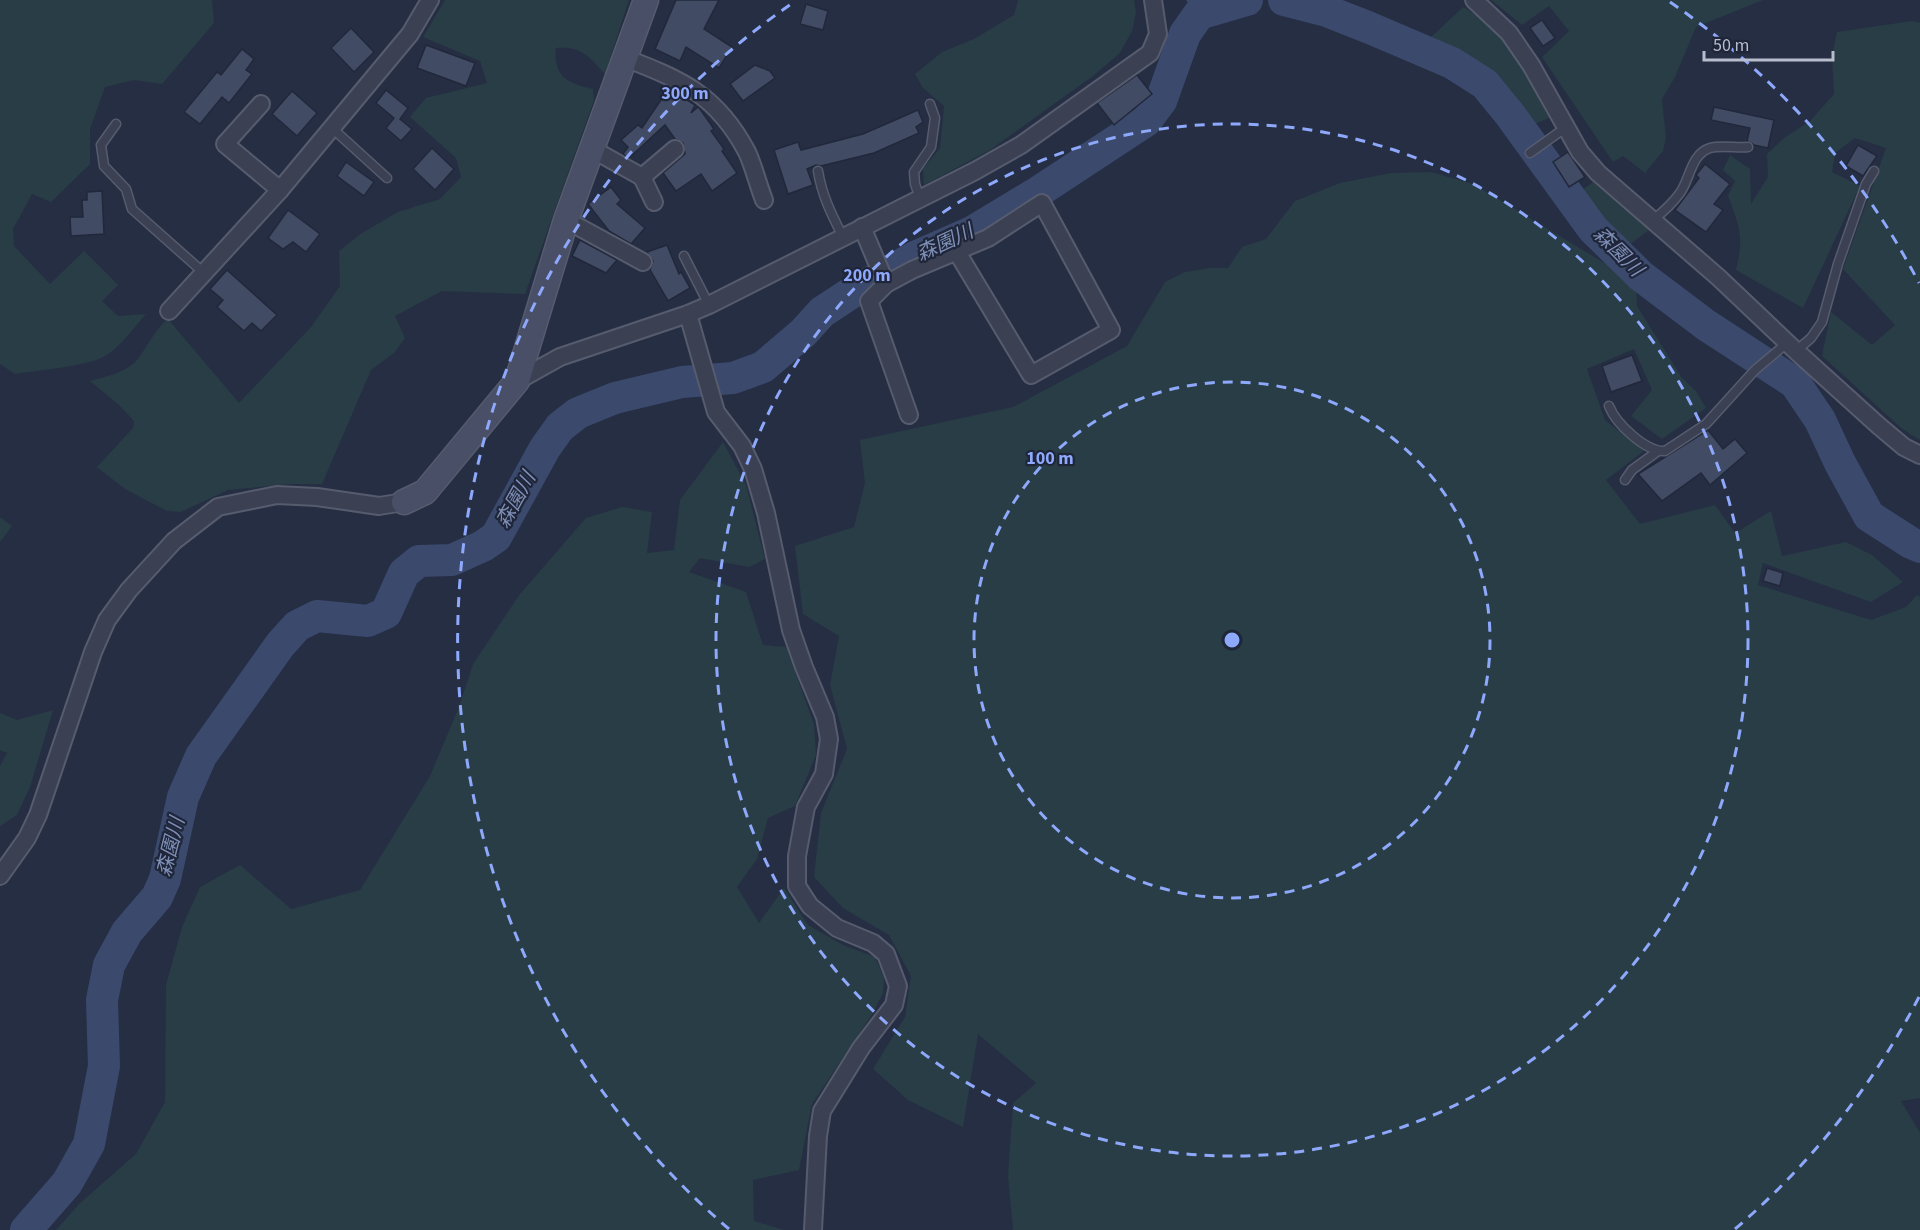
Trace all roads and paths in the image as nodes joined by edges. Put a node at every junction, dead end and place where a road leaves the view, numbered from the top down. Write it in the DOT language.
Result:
graph roads {
  1 [pos="430,0"];
  2 [pos="646,0"];
  3 [pos="1153,0"];
  4 [pos="1474,0"];
  5 [pos="625,58"];
  6 [pos="261,104"];
  7 [pos="930,104"];
  8 [pos="116,124"];
  9 [pos="332,128"];
  10 [pos="1565,128"];
  11 [pos="1748,147"];
  12 [pos="592,149"];
  13 [pos="675,149"];
  14 [pos="1530,153"];
  15 [pos="818,171"];
  16 [pos="1874,171"];
  17 [pos="642,177"];
  18 [pos="387,178"];
  19 [pos="280,190"];
  20 [pos="920,198"];
  21 [pos="764,200"];
  22 [pos="654,202"];
  23 [pos="566,220"];
  24 [pos="1653,220"];
  25 [pos="862,226"];
  26 [pos="843,237"];
  27 [pos="957,252"];
  28 [pos="684,256"];
  29 [pos="644,262"];
  30 [pos="204,273"];
  31 [pos="886,284"];
  32 [pos="709,304"];
  33 [pos="169,311"];
  34 [pos="688,314"];
  35 [pos="1791,347"];
  36 [pos="517,381"];
  37 [pos="1609,406"];
  38 [pos="909,415"];
  39 [pos="1658,451"];
  40 [pos="1920,455"];
  41 [pos="1625,480"];
  42 [pos="404,502"];
  43 [pos="0,876"];
  44 [pos="813,1230"];
  1 -- 9 [label="street"];
  2 -- 5 [label="street"];
  3 -- 20 [label="street"];
  4 -- 10 [label="street"];
  5 -- 12 [label="street"];
  5 -- 21 [label="street"];
  6 -- 19 [label="street"];
  7 -- 20 [label="lane"];
  8 -- 30 [label="lane"];
  9 -- 18 [label="lane"];
  9 -- 19 [label="street"];
  10 -- 14 [label="lane"];
  10 -- 24 [label="street"];
  11 -- 24 [label="lane"];
  12 -- 17 [label="street"];
  12 -- 23 [label="street"];
  13 -- 17 [label="street"];
  15 -- 26 [label="lane"];
  16 -- 35 [label="lane"];
  17 -- 22 [label="street"];
  19 -- 30 [label="street"];
  20 -- 25 [label="street"];
  23 -- 29 [label="street"];
  23 -- 36 [label="street"];
  24 -- 35 [label="street"];
  25 -- 26 [label="street"];
  25 -- 31 [label="street"];
  26 -- 32 [label="street"];
  27 -- 27 [label="street"];
  27 -- 31 [label="street"];
  28 -- 32 [label="lane"];
  30 -- 33 [label="street"];
  31 -- 38 [label="street"];
  32 -- 34 [label="street"];
  34 -- 36 [label="street"];
  34 -- 44 [label="street"];
  35 -- 39 [label="lane"];
  35 -- 40 [label="street"];
  36 -- 42 [label="street"];
  37 -- 39 [label="lane"];
  39 -- 41 [label="lane"];
  42 -- 43 [label="street"];
}
